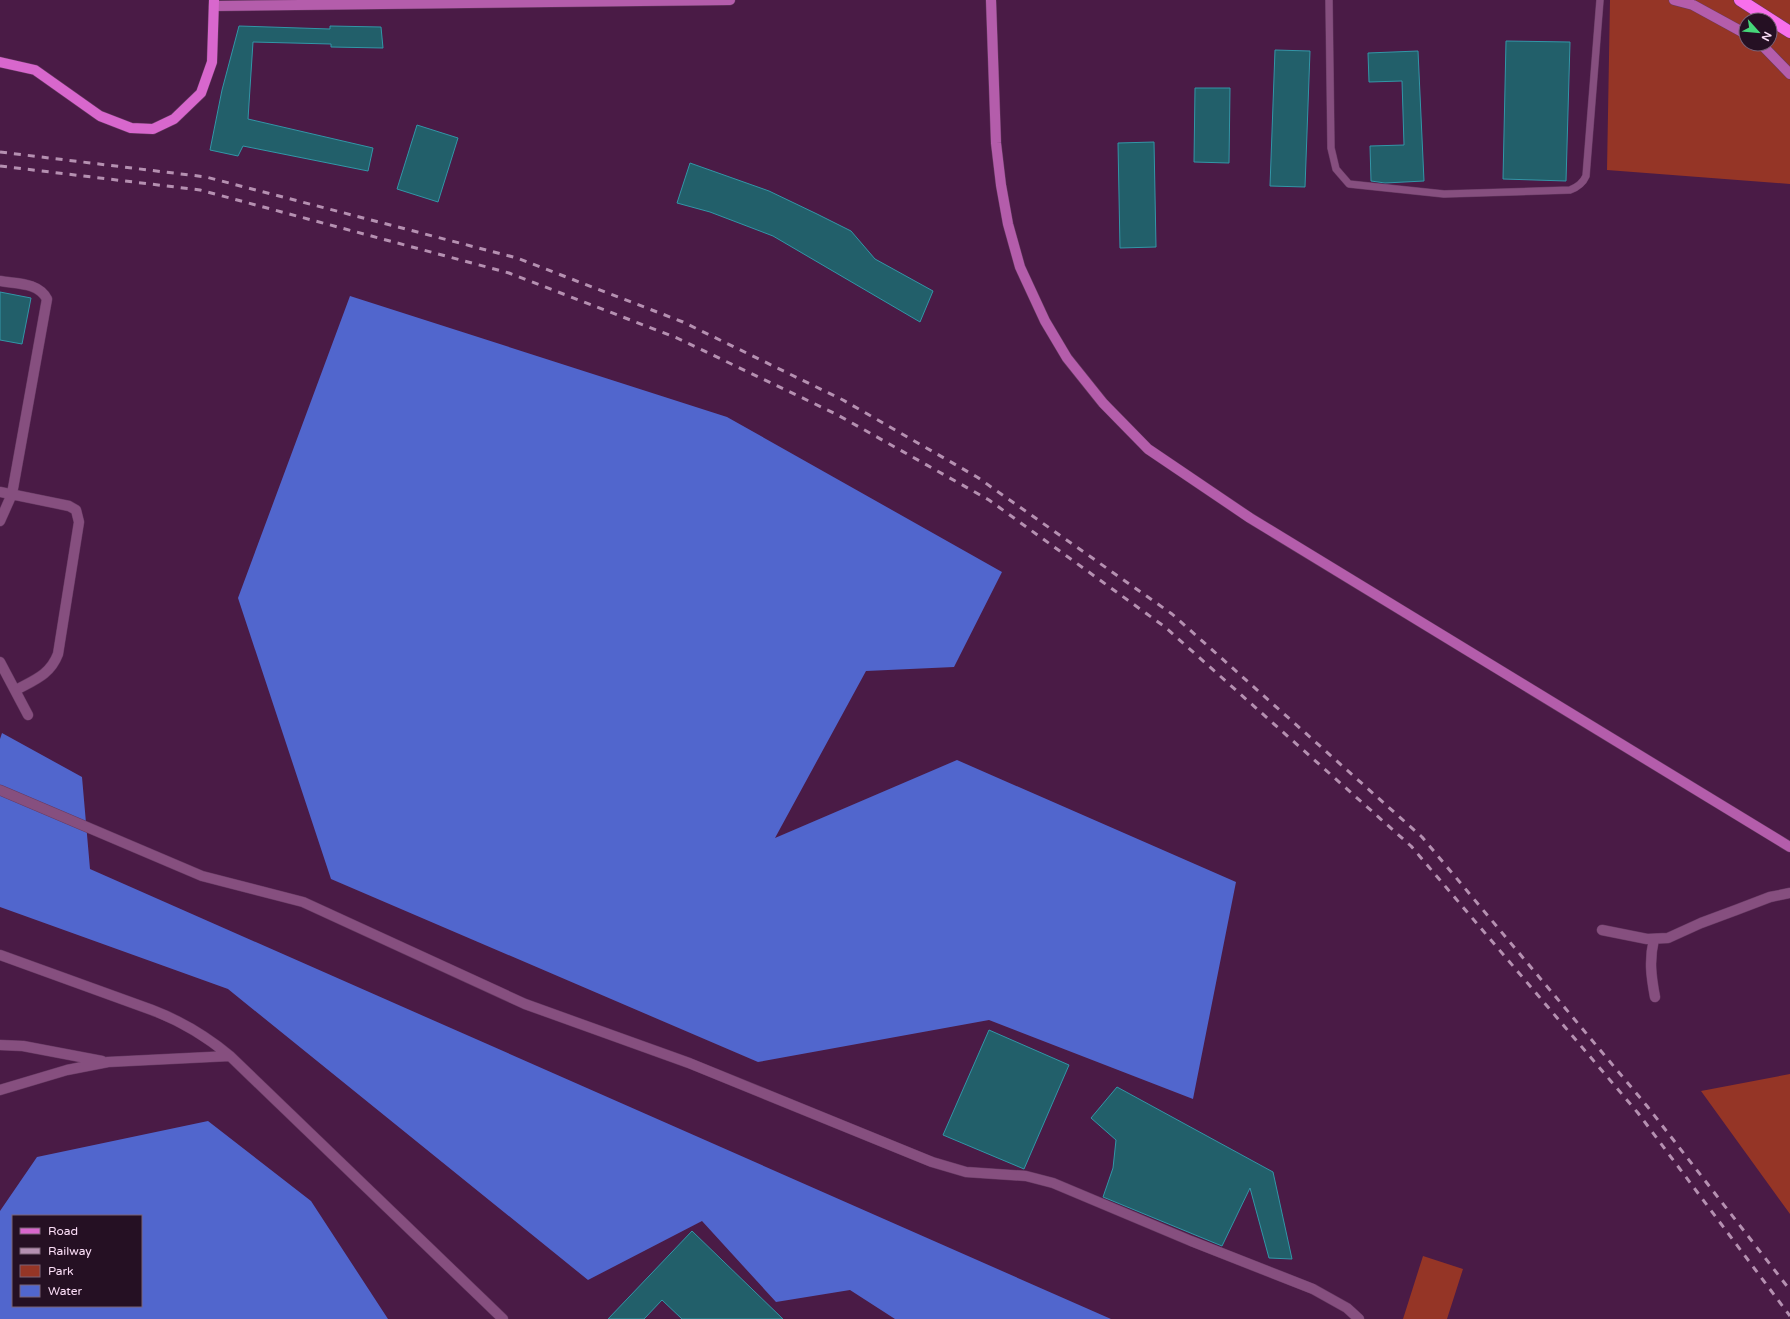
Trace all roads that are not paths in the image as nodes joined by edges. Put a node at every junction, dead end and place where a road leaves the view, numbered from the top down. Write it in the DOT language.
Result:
graph roads {
  1 [pos="730,0"];
  2 [pos="991,0"];
  3 [pos="1329,0"];
  4 [pos="1600,0"];
  5 [pos="1674,0"];
  6 [pos="1740,0"];
  7 [pos="214,3"];
  8 [pos="1738,30"];
  9 [pos="1790,32"];
  10 [pos="1769,52"];
  11 [pos="0,62"];
  12 [pos="1790,74"];
  13 [pos="0,281"];
  14 [pos="0,492"];
  15 [pos="12,494"];
  16 [pos="0,521"];
  17 [pos="0,662"];
  18 [pos="16,690"];
  19 [pos="28,715"];
  20 [pos="0,790"];
  21 [pos="1790,847"];
  22 [pos="1790,893"];
  23 [pos="1602,930"];
  24 [pos="1654,938"];
  25 [pos="0,955"];
  26 [pos="1655,997"];
  27 [pos="0,1045"];
  28 [pos="230,1056"];
  29 [pos="108,1062"];
  30 [pos="0,1090"];
  31 [pos="503,1319"];
  32 [pos="1359,1319"];
  1 -- 7 [label="street"];
  2 -- 21 [label="street"];
  3 -- 4 [label="lane"];
  5 -- 8 [label="street"];
  6 -- 9 [label="highway"];
  7 -- 11 [label="main road"];
  10 -- 12 [label="street"];
  13 -- 15 [label="street"];
  14 -- 15 [label="street"];
  15 -- 16 [label="street"];
  15 -- 18 [label="street"];
  17 -- 18 [label="street"];
  18 -- 19 [label="street"];
  20 -- 32 [label="street"];
  22 -- 24 [label="street"];
  23 -- 24 [label="street"];
  24 -- 26 [label="street"];
  25 -- 28 [label="street"];
  27 -- 29 [label="street"];
  28 -- 29 [label="street"];
  28 -- 31 [label="street"];
  29 -- 30 [label="street"];
}
